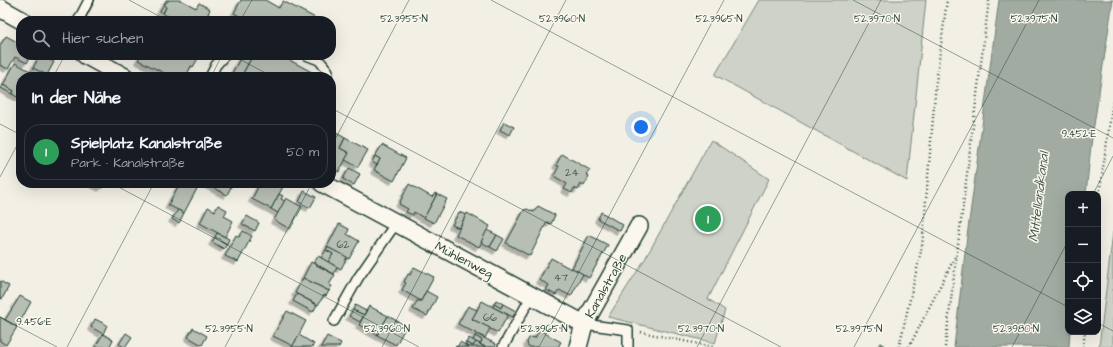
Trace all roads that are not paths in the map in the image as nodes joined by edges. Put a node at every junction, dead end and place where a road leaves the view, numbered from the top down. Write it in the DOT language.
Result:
graph roads {
  1 [pos="89,0"];
  2 [pos="0,8"];
  3 [pos="81,16"];
  4 [pos="16,17"];
  5 [pos="94,60"];
  6 [pos="220,60"];
  7 [pos="319,60"];
  8 [pos="116,72"];
  9 [pos="212,72"];
  10 [pos="328,72"];
  11 [pos="331,188"];
  12 [pos="396,223"];
  13 [pos="639,226"];
  14 [pos="532,297"];
  15 [pos="334,322"];
  16 [pos="584,324"];
  17 [pos="503,347"];
  18 [pos="578,347"];
  19 [pos="628,347"];
  1 -- 3 [label="lane"];
  2 -- 4 [label="street"];
  5 -- 8 [label="street"];
  6 -- 9 [label="lane"];
  7 -- 10 [label="lane"];
  11 -- 12 [label="street, Mühlenweg"];
  12 -- 14 [label="street, Mühlenweg"];
  12 -- 15 [label="lane"];
  13 -- 16 [label="street, Kanalstraße"];
  14 -- 16 [label="street, Mühlenweg"];
  14 -- 17 [label="lane"];
  16 -- 18 [label="street, Kanalstraße"];
  16 -- 19 [label="lane"];
}
